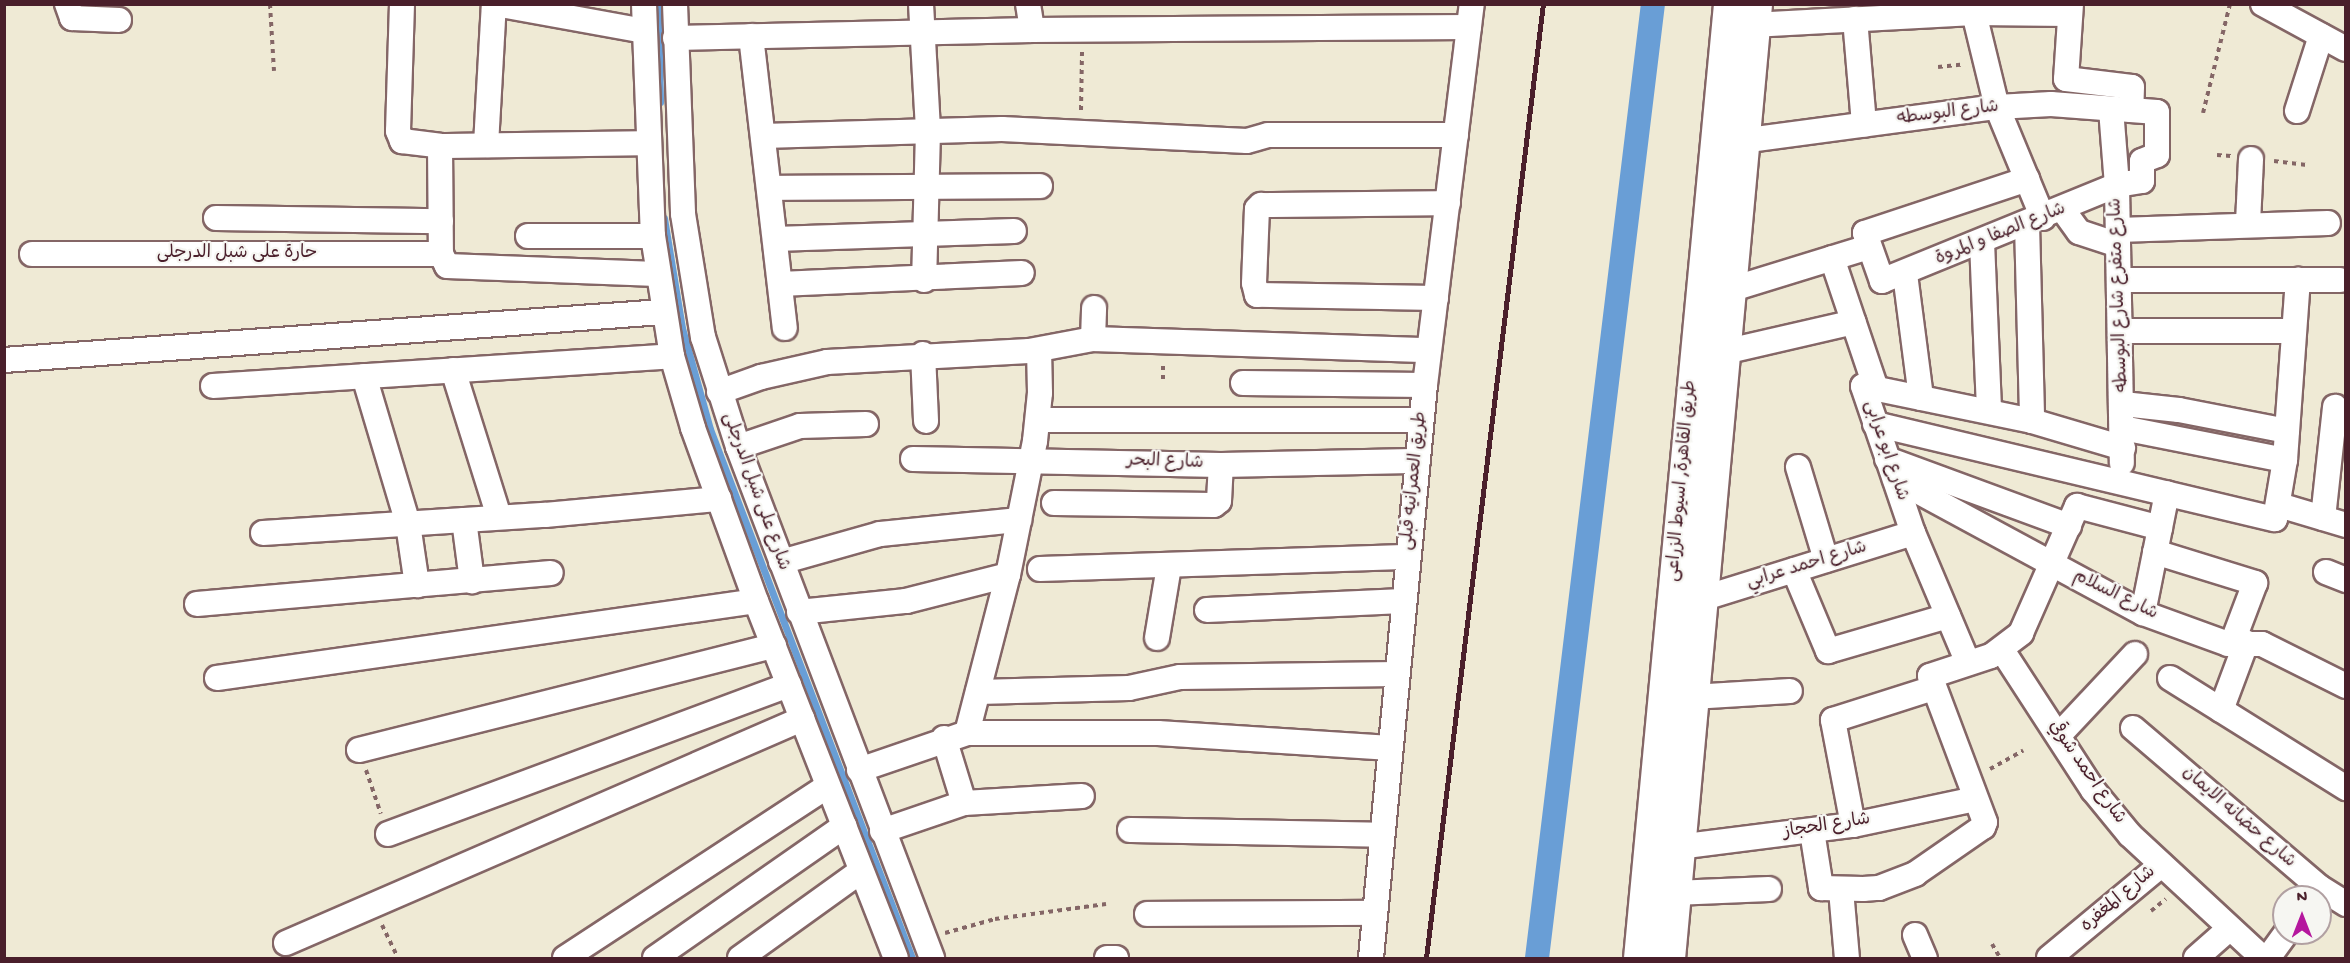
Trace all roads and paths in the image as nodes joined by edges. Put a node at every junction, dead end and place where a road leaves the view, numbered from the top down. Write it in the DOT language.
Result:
graph roads {
  1 [pos="270,4"];
  2 [pos="402,4"];
  3 [pos="495,4"];
  4 [pos="644,4"];
  5 [pos="675,4"];
  6 [pos="921,4"];
  7 [pos="1028,4"];
  8 [pos="2230,4"];
  9 [pos="2263,4"];
  10 [pos="67,8"];
  11 [pos="2070,9"];
  12 [pos="565,11"];
  13 [pos="1746,11"];
  14 [pos="1974,13"];
  15 [pos="1471,16"];
  16 [pos="1855,19"];
  17 [pos="119,20"];
  18 [pos="1032,30"];
  19 [pos="1083,30"];
  20 [pos="644,31"];
  21 [pos="925,32"];
  22 [pos="752,36"];
  23 [pos="2321,36"];
  24 [pos="675,38"];
  25 [pos="2346,49"];
  26 [pos="274,71"];
  27 [pos="1997,107"];
  28 [pos="2121,109"];
  29 [pos="2156,111"];
  30 [pos="2297,111"];
  31 [pos="2203,113"];
  32 [pos="1864,125"];
  33 [pos="1081,130"];
  34 [pos="928,131"];
  35 [pos="1456,135"];
  36 [pos="763,136"];
  37 [pos="1741,141"];
  38 [pos="647,143"];
  39 [pos="486,145"];
  40 [pos="440,146"];
  41 [pos="2251,159"];
  42 [pos="2027,179"];
  43 [pos="2117,185"];
  44 [pos="1040,186"];
  45 [pos="927,187"];
  46 [pos="769,188"];
  47 [pos="1448,203"];
  48 [pos="2044,217"];
  49 [pos="216,218"];
  50 [pos="441,221"];
  51 [pos="2248,223"];
  52 [pos="2328,223"];
  53 [pos="1014,231"];
  54 [pos="926,232"];
  55 [pos="528,236"];
  56 [pos="653,236"];
  57 [pos="2118,237"];
  58 [pos="775,239"];
  59 [pos="1982,242"];
  60 [pos="1869,247"];
  61 [pos="32,254"];
  62 [pos="1832,258"];
  63 [pos="446,261"];
  64 [pos="1022,273"];
  65 [pos="657,274"];
  66 [pos="1894,278"];
  67 [pos="2119,279"];
  68 [pos="2298,279"];
  69 [pos="924,280"];
  70 [pos="2340,280"];
  71 [pos="780,284"];
  72 [pos="1729,290"];
  73 [pos="1436,298"];
  74 [pos="1094,308"];
  75 [pos="663,312"];
  76 [pos="1854,322"];
  77 [pos="785,328"];
  78 [pos="2121,331"];
  79 [pos="2294,331"];
  80 [pos="1093,339"];
  81 [pos="1039,350"];
  82 [pos="1429,350"];
  83 [pos="1724,352"];
  84 [pos="923,354"];
  85 [pos="672,356"];
  86 [pos="4,360"];
  87 [pos="453,370"];
  88 [pos="364,376"];
  89 [pos="1243,382"];
  90 [pos="1425,385"];
  91 [pos="213,386"];
  92 [pos="1876,388"];
  93 [pos="719,392"];
  94 [pos="1921,398"];
  95 [pos="2123,404"];
  96 [pos="2335,407"];
  97 [pos="1989,411"];
  98 [pos="1038,420"];
  99 [pos="1421,420"];
  100 [pos="926,421"];
  101 [pos="2032,422"];
  102 [pos="866,424"];
  103 [pos="1875,424"];
  104 [pos="2288,431"];
  105 [pos="2123,438"];
  106 [pos="738,447"];
  107 [pos="913,459"];
  108 [pos="1030,459"];
  109 [pos="2285,460"];
  110 [pos="1418,461"];
  111 [pos="1221,465"];
  112 [pos="1798,467"];
  113 [pos="1891,469"];
  114 [pos="2120,482"];
  115 [pos="2167,493"];
  116 [pos="719,499"];
  117 [pos="1054,503"];
  118 [pos="2279,505"];
  119 [pos="2073,516"];
  120 [pos="500,517"];
  121 [pos="464,520"];
  122 [pos="1019,520"];
  123 [pos="2335,521"];
  124 [pos="408,524"];
  125 [pos="2160,528"];
  126 [pos="263,533"];
  127 [pos="1913,533"];
  128 [pos="2155,552"];
  129 [pos="1408,557"];
  130 [pos="1826,560"];
  131 [pos="781,562"];
  132 [pos="1690,563"];
  133 [pos="2052,565"];
  134 [pos="1169,566"];
  135 [pos="1040,569"];
  136 [pos="1794,570"];
  137 [pos="551,573"];
  138 [pos="1008,575"];
  139 [pos="472,581"];
  140 [pos="417,585"];
  141 [pos="1701,599"];
  142 [pos="756,601"];
  143 [pos="1403,601"];
  144 [pos="196,604"];
  145 [pos="1207,610"];
  146 [pos="799,612"];
  147 [pos="2143,613"];
  148 [pos="1948,616"];
  149 [pos="1157,638"];
  150 [pos="2239,643"];
  151 [pos="774,645"];
  152 [pos="2001,650"];
  153 [pos="2134,654"];
  154 [pos="1968,663"];
  155 [pos="1397,674"];
  156 [pos="218,678"];
  157 [pos="2170,678"];
  158 [pos="1931,683"];
  159 [pos="789,685"];
  160 [pos="2346,686"];
  161 [pos="1790,691"];
  162 [pos="978,692"];
  163 [pos="1692,697"];
  164 [pos="2221,710"];
  165 [pos="802,719"];
  166 [pos="2133,728"];
  167 [pos="967,733"];
  168 [pos="2059,735"];
  169 [pos="944,738"];
  170 [pos="1391,748"];
  171 [pos="359,750"];
  172 [pos="2023,751"];
  173 [pos="859,770"];
  174 [pos="828,786"];
  175 [pos="2346,788"];
  176 [pos="1972,790"];
  177 [pos="1082,796"];
  178 [pos="964,803"];
  179 [pos="1853,825"];
  180 [pos="844,826"];
  181 [pos="1130,830"];
  182 [pos="882,831"];
  183 [pos="1812,831"];
  184 [pos="388,834"];
  185 [pos="1382,835"];
  186 [pos="1678,847"];
  187 [pos="2161,865"];
  188 [pos="861,871"];
  189 [pos="2307,885"];
  190 [pos="1769,889"];
  191 [pos="1831,889"];
  192 [pos="1674,893"];
  193 [pos="2332,899"];
  194 [pos="1106,904"];
  195 [pos="2346,904"];
  196 [pos="372,906"];
  197 [pos="1375,913"];
  198 [pos="1147,914"];
  199 [pos="2230,928"];
  200 [pos="1915,935"];
  201 [pos="286,943"];
  202 [pos="1992,944"];
  203 [pos="2277,945"];
  204 [pos="928,948"];
  205 [pos="398,958"];
  206 [pos="565,958"];
  207 [pos="655,958"];
  208 [pos="740,958"];
  209 [pos="896,958"];
  210 [pos="1371,958"];
  211 [pos="1641,958"];
  212 [pos="1668,958"];
  213 [pos="1847,958"];
  214 [pos="1925,958"];
  215 [pos="2000,958"];
  216 [pos="2049,958"];
  217 [pos="2196,958"];
  218 [pos="2263,958"];
  219 [pos="2268,958"];
  1 -- 26 [label="path"];
  2 -- 40 [label="street"];
  3 -- 12 [label="street"];
  3 -- 39 [label="street"];
  4 -- 20 [label="street, شارع على شبل الدرجلى"];
  5 -- 24 [label="street, شارع على شبل الدرجلى"];
  6 -- 21 [label="street"];
  7 -- 18 [label="street"];
  8 -- 31 [label="path"];
  9 -- 23 [label="street"];
  10 -- 17 [label="street"];
  11 -- 14 [label="street"];
  11 -- 28 [label="street, شارع متفرع شارع البوسطه"];
  12 -- 20 [label="street"];
  13 -- 16 [label="street"];
  13 -- 37 [label="highway, طريق القاهرة, اسيوط الزراعى"];
  13 -- 132 [label="highway, طريق القاهرة, اسيوط الزراعى"];
  14 -- 16 [label="street"];
  14 -- 27 [label="street"];
  15 -- 19 [label="street"];
  15 -- 35 [label="street, طريق العمرانيه قبلى"];
  16 -- 32 [label="street"];
  18 -- 19 [label="street"];
  18 -- 21 [label="street"];
  19 -- 33 [label="path"];
  20 -- 38 [label="street, شارع على شبل الدرجلى"];
  21 -- 22 [label="street"];
  21 -- 34 [label="street"];
  22 -- 24 [label="street"];
  22 -- 36 [label="street"];
  23 -- 25 [label="street"];
  23 -- 30 [label="street"];
  24 -- 93 [label="street, شارع على شبل الدرجلى"];
  27 -- 28 [label="street, شارع البوسطه"];
  27 -- 32 [label="street, شارع البوسطه"];
  27 -- 42 [label="street"];
  28 -- 29 [label="street, شارع البوسطه"];
  28 -- 43 [label="street, شارع متفرع شارع البوسطه"];
  29 -- 43 [label="street, شارع الصفا و المروة"];
  32 -- 37 [label="street, شارع البوسطه"];
  33 -- 34 [label="street"];
  33 -- 35 [label="street"];
  34 -- 36 [label="street"];
  34 -- 45 [label="street"];
  35 -- 47 [label="street, طريق العمرانيه قبلى"];
  36 -- 46 [label="street"];
  37 -- 72 [label="highway, طريق القاهرة, اسيوط الزراعى"];
  38 -- 39 [label="street"];
  38 -- 56 [label="street, شارع على شبل الدرجلى"];
  39 -- 40 [label="street"];
  40 -- 50 [label="street"];
  41 -- 51 [label="street"];
  42 -- 48 [label="street"];
  42 -- 60 [label="street"];
  43 -- 48 [label="street, شارع الصفا و المروة"];
  43 -- 57 [label="street, شارع متفرع شارع البوسطه"];
  44 -- 45 [label="street"];
  45 -- 46 [label="street"];
  45 -- 54 [label="street"];
  46 -- 58 [label="street"];
  47 -- 73 [label="street, طريق العمرانيه قبلى"];
  47 -- 73 [label="street"];
  48 -- 57 [label="street"];
  48 -- 59 [label="street, شارع الصفا و المروة"];
  48 -- 101 [label="street"];
  49 -- 50 [label="street"];
  50 -- 63 [label="street"];
  51 -- 52 [label="street"];
  51 -- 57 [label="street"];
  53 -- 54 [label="street"];
  54 -- 58 [label="street"];
  54 -- 69 [label="street"];
  55 -- 56 [label="street"];
  56 -- 65 [label="street, شارع على شبل الدرجلى"];
  57 -- 67 [label="street, شارع متفرع شارع البوسطه"];
  58 -- 71 [label="street"];
  59 -- 66 [label="street, شارع الصفا و المروة"];
  59 -- 97 [label="street"];
  60 -- 62 [label="street"];
  60 -- 66 [label="street"];
  61 -- 63 [label="street, حارة على شبل الدرجلى"];
  62 -- 72 [label="street"];
  62 -- 76 [label="street"];
  63 -- 65 [label="street, حارة على شبل الدرجلى"];
  64 -- 69 [label="street"];
  65 -- 75 [label="street, شارع على شبل الدرجلى"];
  66 -- 94 [label="street"];
  67 -- 68 [label="street"];
  67 -- 78 [label="street, شارع متفرع شارع البوسطه"];
  68 -- 70 [label="street"];
  68 -- 79 [label="street"];
  69 -- 71 [label="street"];
  71 -- 77 [label="street"];
  72 -- 83 [label="highway, طريق القاهرة, اسيوط الزراعى"];
  73 -- 82 [label="street, طريق العمرانيه قبلى"];
  74 -- 80 [label="street"];
  75 -- 85 [label="street, شارع على شبل الدرجلى"];
  75 -- 86 [label="street"];
  76 -- 83 [label="street"];
  76 -- 92 [label="street"];
  78 -- 79 [label="street"];
  78 -- 95 [label="street, شارع متفرع شارع البوسطه"];
  79 -- 104 [label="street"];
  80 -- 81 [label="street"];
  80 -- 82 [label="street"];
  81 -- 84 [label="street"];
  81 -- 98 [label="street"];
  82 -- 90 [label="street, طريق العمرانيه قبلى"];
  83 -- 132 [label="highway, طريق القاهرة, اسيوط الزراعى"];
  84 -- 93 [label="street"];
  84 -- 100 [label="street"];
  85 -- 87 [label="street"];
  85 -- 116 [label="street, شارع على شبل الدرجلى"];
  87 -- 88 [label="street"];
  87 -- 120 [label="street"];
  88 -- 91 [label="street"];
  88 -- 124 [label="street"];
  89 -- 90 [label="street"];
  90 -- 99 [label="street, طريق العمرانيه قبلى"];
  92 -- 94 [label="street, شارع ابو عرابى"];
  92 -- 103 [label="street, شارع ابو عرابى"];
  93 -- 106 [label="street, شارع على شبل الدرجلى"];
  94 -- 97 [label="street, شارع ابو عرابى"];
  95 -- 104 [label="street"];
  95 -- 105 [label="street, شارع متفرع شارع البوسطه"];
  96 -- 123 [label="street"];
  97 -- 101 [label="street, شارع ابو عرابى"];
  98 -- 99 [label="street"];
  98 -- 108 [label="street"];
  99 -- 110 [label="street, طريق العمرانيه قبلى"];
  101 -- 105 [label="street, شارع ابو عرابى"];
  102 -- 106 [label="street"];
  103 -- 113 [label="street, شارع ابو عرابى"];
  103 -- 114 [label="street"];
  104 -- 109 [label="street"];
  105 -- 109 [label="street, شارع ابو عرابى"];
  105 -- 114 [label="street, شارع متفرع شارع البوسطه"];
  106 -- 131 [label="street, شارع على شبل الدرجلى"];
  107 -- 108 [label="street, شارع البحر"];
  108 -- 111 [label="street, شارع البحر"];
  108 -- 122 [label="street"];
  109 -- 118 [label="street"];
  110 -- 111 [label="street, شارع البحر"];
  110 -- 129 [label="street, طريق العمرانيه قبلى"];
  111 -- 117 [label="street"];
  112 -- 130 [label="street"];
  113 -- 119 [label="street"];
  113 -- 127 [label="street, شارع ابو عرابى"];
  113 -- 133 [label="street, شارع السلام"];
  114 -- 115 [label="street"];
  115 -- 118 [label="street"];
  115 -- 125 [label="street"];
  116 -- 120 [label="street"];
  116 -- 142 [label="street, شارع على شبل الدرجلى"];
  118 -- 123 [label="street"];
  119 -- 125 [label="street"];
  119 -- 133 [label="street"];
  120 -- 121 [label="street"];
  121 -- 124 [label="street"];
  121 -- 139 [label="street"];
  122 -- 131 [label="street"];
  122 -- 138 [label="street"];
  124 -- 126 [label="street"];
  124 -- 140 [label="street"];
  125 -- 128 [label="street"];
  127 -- 130 [label="street, شارع احمد عرابي"];
  127 -- 148 [label="street, شارع ابو عرابى"];
  128 -- 147 [label="street"];
  128 -- 150 [label="street"];
  129 -- 134 [label="street"];
  129 -- 143 [label="street, طريق العمرانيه قبلى"];
  130 -- 136 [label="street, شارع احمد عرابي"];
  131 -- 146 [label="street, شارع على شبل الدرجلى"];
  132 -- 141 [label="highway, طريق القاهرة, اسيوط الزراعى"];
  132 -- 211 [label="highway, طريق القاهرة, اسيوط الزراعى"];
  133 -- 147 [label="street, شارع السلام"];
  133 -- 152 [label="street"];
  134 -- 135 [label="street"];
  134 -- 149 [label="street"];
  136 -- 141 [label="street, شارع احمد عرابي"];
  136 -- 148 [label="street"];
  137 -- 139 [label="street"];
  138 -- 146 [label="street"];
  138 -- 162 [label="street"];
  139 -- 140 [label="street"];
  140 -- 144 [label="street"];
  141 -- 163 [label="highway, طريق القاهرة, اسيوط الزراعى"];
  142 -- 151 [label="street, شارع على شبل الدرجلى"];
  142 -- 156 [label="street"];
  143 -- 145 [label="street"];
  143 -- 155 [label="street, طريق العمرانيه قبلى"];
  146 -- 173 [label="street, شارع على شبل الدرجلى"];
  147 -- 150 [label="street, شارع السلام"];
  148 -- 154 [label="street, شارع ابو عرابى"];
  150 -- 160 [label="street, شارع السلام"];
  150 -- 164 [label="street"];
  151 -- 159 [label="street, شارع على شبل الدرجلى"];
  151 -- 171 [label="street"];
  152 -- 154 [label="street"];
  152 -- 168 [label="street, شارع احمد شوقي"];
  153 -- 168 [label="street"];
  154 -- 158 [label="street"];
  155 -- 162 [label="street"];
  155 -- 170 [label="street, طريق العمرانيه قبلى"];
  157 -- 164 [label="street"];
  158 -- 176 [label="street"];
  158 -- 179 [label="street"];
  159 -- 165 [label="street, شارع على شبل الدرجلى"];
  159 -- 184 [label="street"];
  161 -- 163 [label="street"];
  162 -- 167 [label="street"];
  163 -- 186 [label="highway, طريق القاهرة, اسيوط الزراعى"];
  164 -- 175 [label="street"];
  165 -- 174 [label="street, شارع على شبل الدرجلى"];
  165 -- 196 [label="street"];
  166 -- 189 [label="street, شارع حضانه الايمان"];
  167 -- 169 [label="street"];
  167 -- 170 [label="street"];
  168 -- 187 [label="street, شارع احمد شوقي"];
  169 -- 173 [label="street"];
  169 -- 178 [label="street"];
  170 -- 185 [label="street, طريق العمرانيه قبلى"];
  171 -- 184 [label="path"];
  172 -- 176 [label="path"];
  173 -- 182 [label="street, شارع على شبل الدرجلى"];
  174 -- 180 [label="street, شارع على شبل الدرجلى"];
  174 -- 206 [label="street"];
  176 -- 179 [label="street, شارع الحجاز"];
  176 -- 191 [label="street"];
  177 -- 178 [label="street"];
  178 -- 182 [label="street"];
  179 -- 183 [label="street, شارع الحجاز"];
  180 -- 188 [label="street, شارع على شبل الدرجلى"];
  180 -- 207 [label="street"];
  181 -- 185 [label="street"];
  182 -- 204 [label="street, شارع على شبل الدرجلى"];
  183 -- 186 [label="street, شارع الحجاز"];
  183 -- 191 [label="street"];
  185 -- 197 [label="street, طريق العمرانيه قبلى"];
  186 -- 192 [label="highway, طريق القاهرة, اسيوط الزراعى"];
  187 -- 199 [label="street, شارع احمد شوقي"];
  187 -- 216 [label="street, شارع المغفره"];
  188 -- 208 [label="street"];
  188 -- 209 [label="street, شارع على شبل الدرجلى"];
  190 -- 192 [label="street"];
  191 -- 213 [label="street"];
  192 -- 212 [label="highway, طريق القاهرة, اسيوط الزراعى"];
  193 -- 195 [label="street, شارع حضانه الايمان"];
  194 -- 204 [label="path"];
  196 -- 201 [label="street"];
  196 -- 205 [label="path"];
  197 -- 198 [label="street"];
  197 -- 210 [label="street, طريق العمرانيه قبلى"];
  199 -- 217 [label="street"];
  199 -- 218 [label="street, شارع احمد شوقي"];
  200 -- 214 [label="street"];
  202 -- 215 [label="path"];
  203 -- 219 [label="street"];
}
